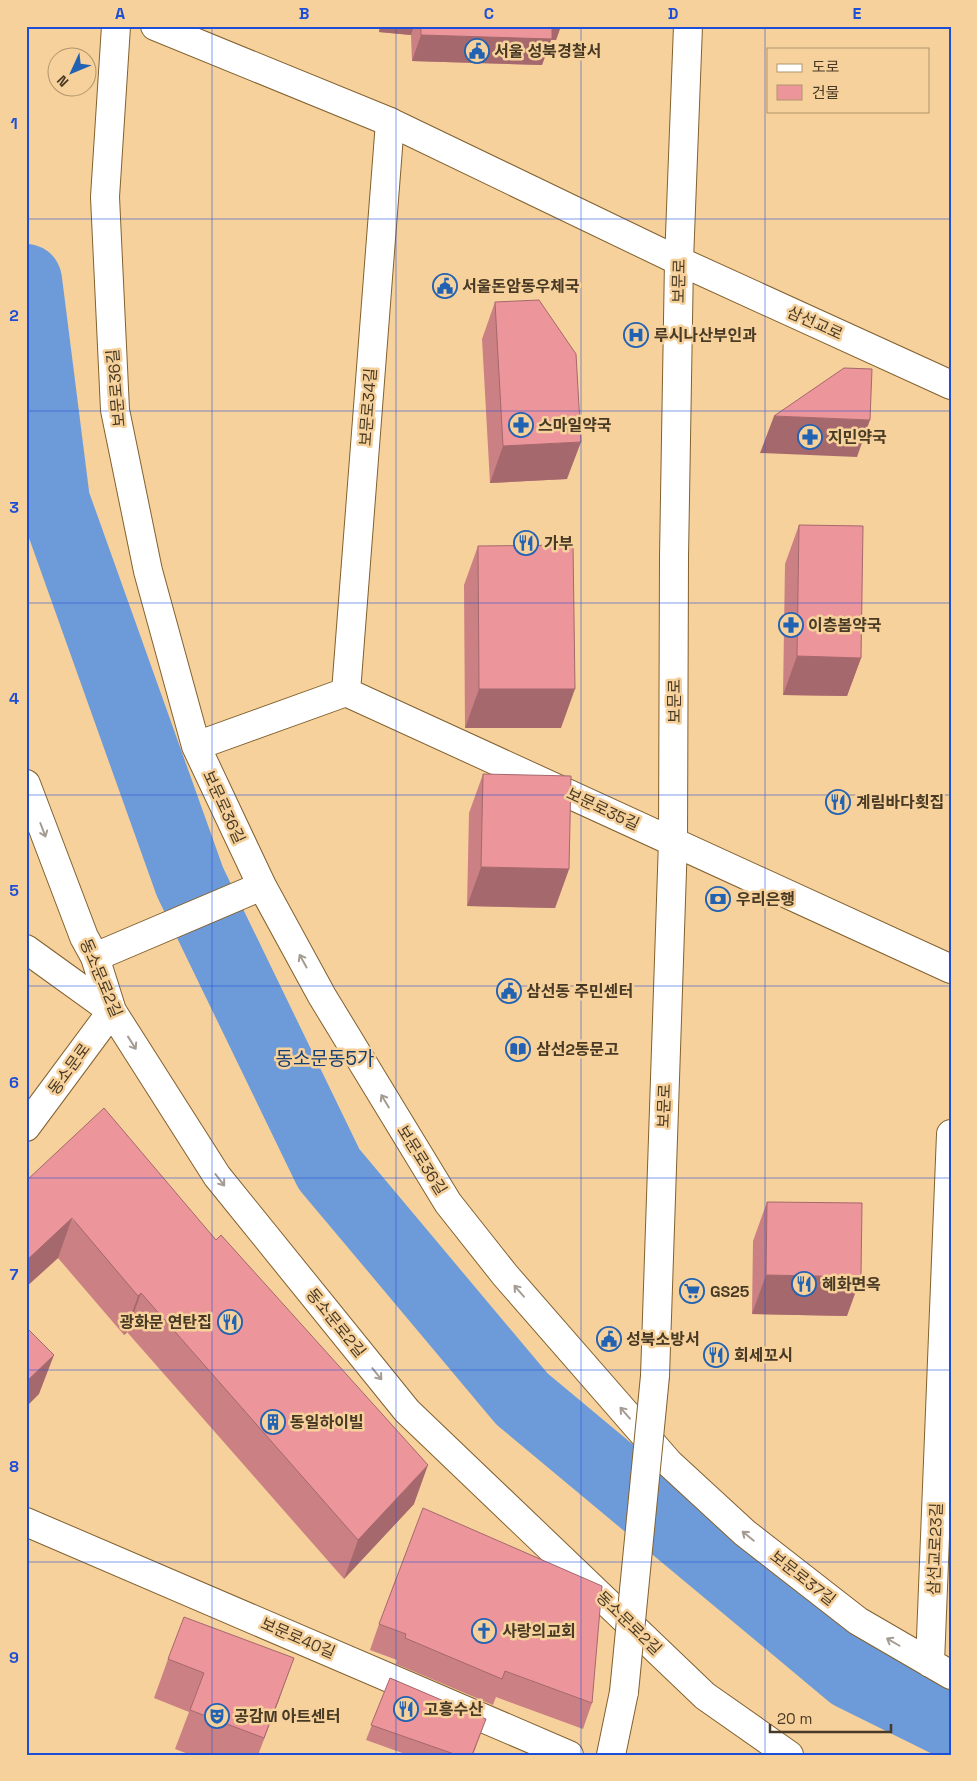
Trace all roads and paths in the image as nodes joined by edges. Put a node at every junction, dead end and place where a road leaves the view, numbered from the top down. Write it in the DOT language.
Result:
graph roads {
  1 [pos="116,26"];
  2 [pos="155,26"];
  3 [pos="688,26"];
  4 [pos="390,122"];
  5 [pos="679,261"];
  6 [pos="951,385"];
  7 [pos="346,692"];
  8 [pos="196,746"];
  9 [pos="26,784"];
  10 [pos="674,841"];
  11 [pos="262,886"];
  12 [pos="26,949"];
  13 [pos="95,957"];
  14 [pos="951,969"];
  15 [pos="112,1011"];
  16 [pos="26,1127"];
  17 [pos="951,1134"];
  18 [pos="669,1463"];
  19 [pos="26,1522"];
  20 [pos="941,1669"];
  21 [pos="569,1755"];
  22 [pos="611,1755"];
  23 [pos="789,1755"];
  1 -- 8 [label="street, 보문로36길"];
  2 -- 4 [label="street"];
  3 -- 5 [label="street, 보문로"];
  4 -- 5 [label="street"];
  4 -- 7 [label="street, 보문로34길"];
  5 -- 6 [label="street, 삼선교로"];
  5 -- 10 [label="street, 보문로"];
  7 -- 8 [label="street"];
  7 -- 10 [label="street, 보문로35길"];
  8 -- 11 [label="street, 보문로36길"];
  9 -- 13 [label="street, 동소문로2길, one-way"];
  10 -- 14 [label="street, 보문로35길"];
  10 -- 22 [label="street, 보문로, bridge"];
  11 -- 13 [label="street"];
  18 -- 11 [label="street, 보문로36길, one-way"];
  12 -- 15 [label="street"];
  13 -- 15 [label="street, 동소문로2길"];
  15 -- 16 [label="street, 동소문로"];
  15 -- 23 [label="street, 동소문로2길, one-way"];
  17 -- 20 [label="street, 삼선교로23길"];
  20 -- 18 [label="street, 보문로37길, one-way"];
  19 -- 21 [label="street, 보문로40길"];
}
